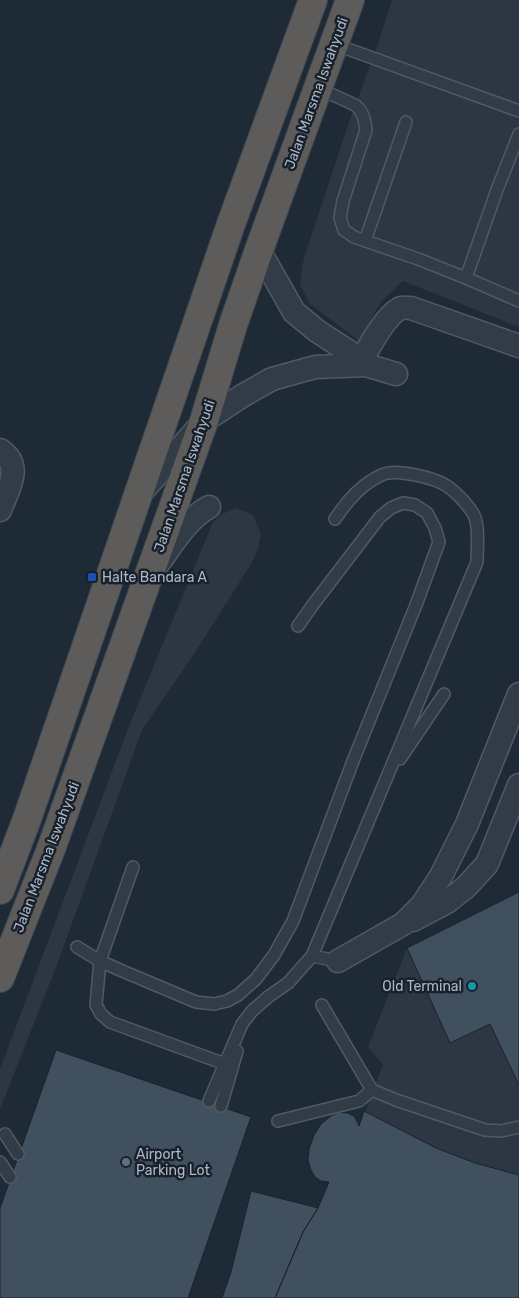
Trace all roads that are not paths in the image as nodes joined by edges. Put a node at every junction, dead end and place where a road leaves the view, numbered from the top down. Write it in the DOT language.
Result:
graph roads {
  1 [pos="313,0"];
  2 [pos="350,0"];
  3 [pos="334,44"];
  4 [pos="317,88"];
  5 [pos="519,111"];
  6 [pos="406,122"];
  7 [pos="519,135"];
  8 [pos="365,241"];
  9 [pos="259,250"];
  10 [pos="466,278"];
  11 [pos="519,301"];
  12 [pos="519,346"];
  13 [pos="363,364"];
  14 [pos="396,374"];
  15 [pos="204,421"];
  16 [pos="0,450"];
  17 [pos="137,498"];
  18 [pos="208,507"];
  19 [pos="0,510"];
  20 [pos="334,520"];
  21 [pos="149,575"];
  22 [pos="298,626"];
  23 [pos="444,694"];
  24 [pos="519,694"];
  25 [pos="385,781"];
  26 [pos="519,786"];
  27 [pos="133,866"];
  28 [pos="0,890"];
  29 [pos="403,924"];
  30 [pos="77,947"];
  31 [pos="312,956"];
  32 [pos="100,961"];
  33 [pos="338,961"];
  34 [pos="0,978"];
  35 [pos="322,1005"];
  36 [pos="242,1024"];
  37 [pos="225,1064"];
  38 [pos="372,1090"];
  39 [pos="209,1101"];
  40 [pos="221,1106"];
  41 [pos="278,1121"];
  42 [pos="519,1127"];
  43 [pos="5,1134"];
  44 [pos="18,1154"];
  45 [pos="0,1162"];
  46 [pos="10,1177"];
  1 -- 17 [label="highway"];
  2 -- 3 [label="highway, Jalan Marsma Iswahyudi"];
  3 -- 4 [label="highway, Jalan Marsma Iswahyudi"];
  3 -- 5 [label="lane"];
  4 -- 8 [label="lane"];
  4 -- 9 [label="highway, Jalan Marsma Iswahyudi"];
  6 -- 8 [label="lane"];
  7 -- 10 [label="lane"];
  8 -- 10 [label="lane"];
  9 -- 13 [label="street"];
  9 -- 15 [label="highway, Jalan Marsma Iswahyudi"];
  10 -- 11 [label="lane"];
  12 -- 13 [label="street"];
  13 -- 14 [label="street"];
  13 -- 15 [label="street"];
  15 -- 17 [label="street"];
  15 -- 21 [label="highway, Jalan Marsma Iswahyudi"];
  16 -- 19 [label="street"];
  17 -- 28 [label="highway"];
  18 -- 21 [label="street"];
  20 -- 25 [label="lane"];
  21 -- 34 [label="highway, Jalan Marsma Iswahyudi"];
  22 -- 32 [label="lane"];
  23 -- 25 [label="lane"];
  24 -- 29 [label="street"];
  25 -- 31 [label="lane"];
  26 -- 29 [label="street"];
  27 -- 32 [label="lane"];
  29 -- 33 [label="street"];
  30 -- 32 [label="lane"];
  31 -- 33 [label="lane"];
  31 -- 36 [label="lane"];
  32 -- 37 [label="lane"];
  35 -- 38 [label="lane"];
  36 -- 37 [label="lane"];
  36 -- 40 [label="lane"];
  37 -- 39 [label="lane"];
  38 -- 41 [label="lane"];
  38 -- 42 [label="lane"];
  43 -- 44 [label="lane"];
  45 -- 46 [label="lane"];
}
